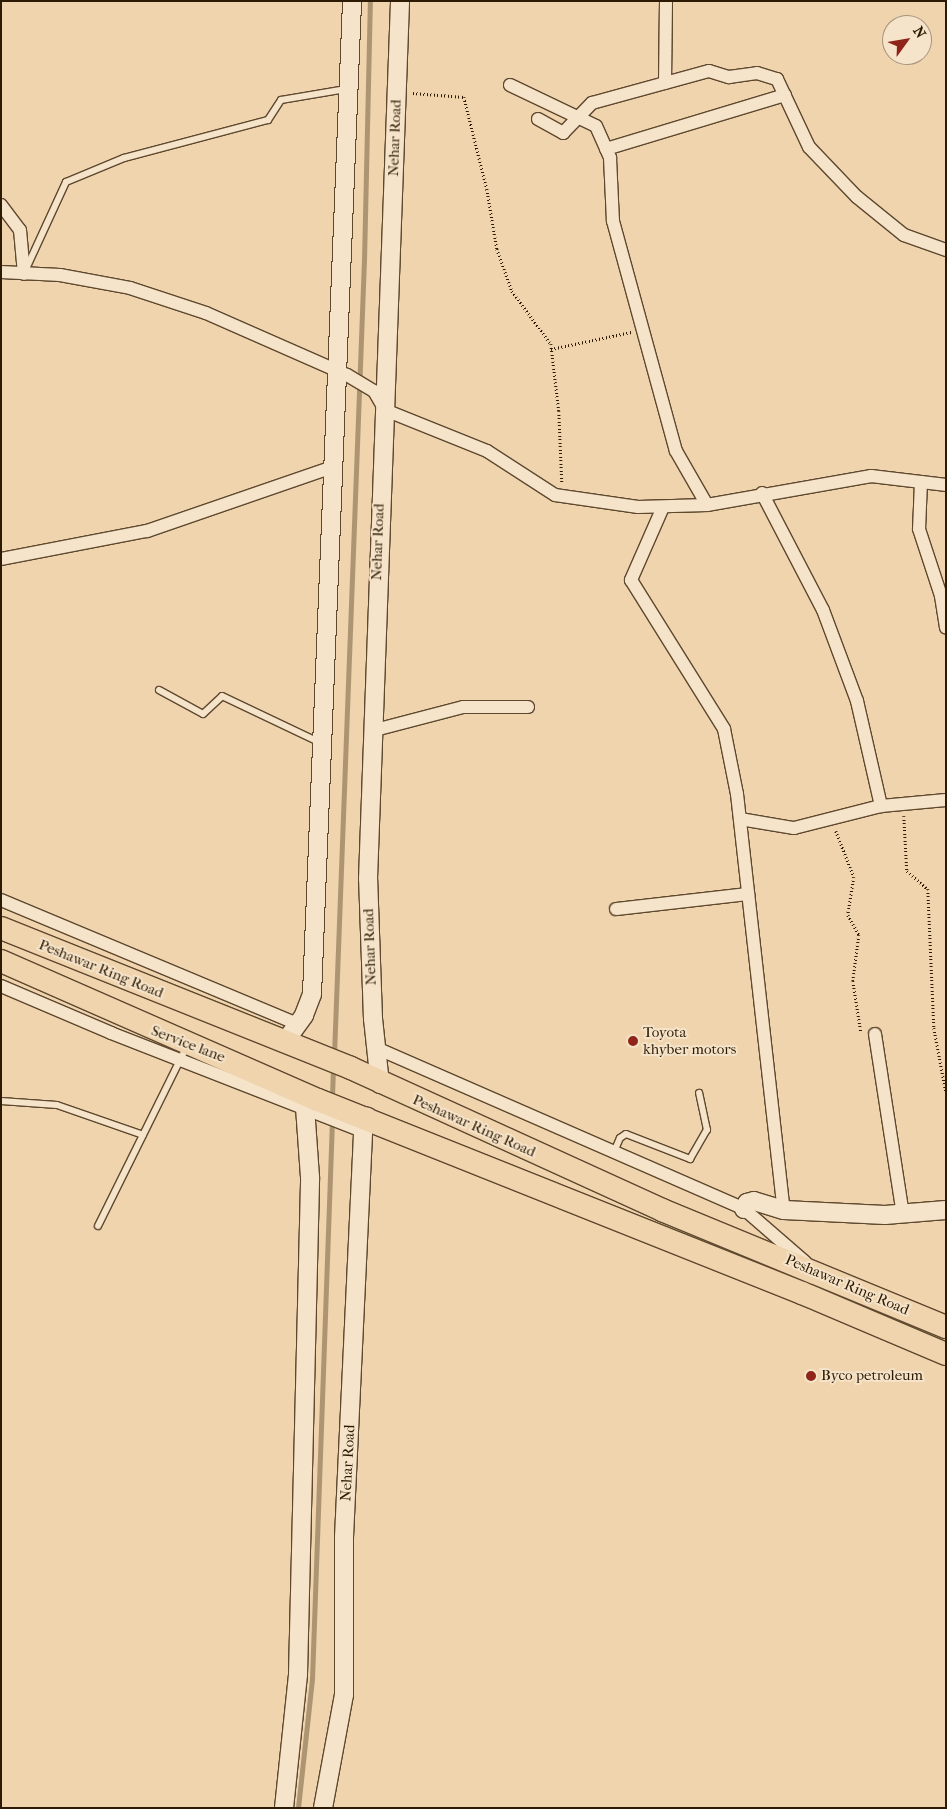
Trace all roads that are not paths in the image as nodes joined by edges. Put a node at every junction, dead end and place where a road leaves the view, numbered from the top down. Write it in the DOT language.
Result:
graph roads {
  1 [pos="352,1"];
  2 [pos="400,1"];
  3 [pos="666,1"];
  4 [pos="665,83"];
  5 [pos="510,85"];
  6 [pos="348,88"];
  7 [pos="785,95"];
  8 [pos="577,117"];
  9 [pos="538,119"];
  10 [pos="606,149"];
  11 [pos="1,205"];
  12 [pos="946,250"];
  13 [pos="1,272"];
  14 [pos="24,274"];
  15 [pos="342,373"];
  16 [pos="385,410"];
  17 [pos="333,467"];
  18 [pos="921,482"];
  19 [pos="946,485"];
  20 [pos="762,493"];
  21 [pos="707,506"];
  22 [pos="663,507"];
  23 [pos="1,559"];
  24 [pos="946,628"];
  25 [pos="158,690"];
  26 [pos="528,708"];
  27 [pos="375,730"];
  28 [pos="324,744"];
  29 [pos="946,800"];
  30 [pos="881,806"];
  31 [pos="740,819"];
  32 [pos="748,894"];
  33 [pos="1,900"];
  34 [pos="616,909"];
  35 [pos="1,928"];
  36 [pos="1,961"];
  37 [pos="1,986"];
  38 [pos="298,1024"];
  39 [pos="875,1034"];
  40 [pos="284,1043"];
  41 [pos="376,1048"];
  42 [pos="184,1051"];
  43 [pos="380,1084"];
  44 [pos="699,1092"];
  45 [pos="309,1100"];
  46 [pos="1,1101"];
  47 [pos="361,1120"];
  48 [pos="143,1135"];
  49 [pos="614,1152"];
  50 [pos="744,1209"];
  51 [pos="784,1210"];
  52 [pos="946,1210"];
  53 [pos="903,1214"];
  54 [pos="98,1226"];
  55 [pos="815,1271"];
  56 [pos="946,1327"];
  57 [pos="945,1353"];
  58 [pos="284,1808"];
  59 [pos="323,1808"];
  1 -- 6 [label="main road"];
  2 -- 16 [label="main road, Nehar Road"];
  3 -- 4 [label="street"];
  4 -- 7 [label="street"];
  4 -- 8 [label="street"];
  5 -- 8 [label="street"];
  6 -- 14 [label="lane"];
  6 -- 15 [label="main road"];
  7 -- 10 [label="street"];
  7 -- 12 [label="street"];
  8 -- 9 [label="street"];
  8 -- 10 [label="street"];
  10 -- 21 [label="street"];
  11 -- 14 [label="street"];
  13 -- 14 [label="street"];
  14 -- 15 [label="street"];
  15 -- 16 [label="street"];
  15 -- 17 [label="main road"];
  16 -- 22 [label="street"];
  16 -- 27 [label="main road, Nehar Road"];
  17 -- 23 [label="street"];
  17 -- 28 [label="main road"];
  18 -- 19 [label="street"];
  18 -- 20 [label="street"];
  18 -- 24 [label="street"];
  20 -- 21 [label="street"];
  20 -- 30 [label="street"];
  21 -- 22 [label="street"];
  22 -- 31 [label="street"];
  25 -- 28 [label="lane"];
  26 -- 27 [label="street"];
  27 -- 41 [label="main road, Nehar Road"];
  28 -- 38 [label="main road"];
  29 -- 30 [label="street"];
  30 -- 31 [label="street"];
  31 -- 32 [label="street"];
  32 -- 34 [label="street"];
  32 -- 51 [label="street"];
  33 -- 38 [label="street"];
  35 -- 40 [label="highway, Peshawar Ring Road"];
  36 -- 42 [label="highway, Peshawar Ring Road"];
  37 -- 42 [label="street, Service lane"];
  38 -- 40 [label="main road"];
  39 -- 53 [label="street"];
  40 -- 43 [label="highway, Peshawar Ring Road"];
  41 -- 43 [label="main road, Nehar Road"];
  41 -- 49 [label="street"];
  42 -- 45 [label="highway, Peshawar Ring Road"];
  42 -- 48 [label="lane"];
  43 -- 55 [label="highway, Peshawar Ring Road"];
  44 -- 49 [label="lane"];
  45 -- 47 [label="highway, Peshawar Ring Road"];
  45 -- 58 [label="main road"];
  46 -- 48 [label="lane"];
  47 -- 57 [label="highway, Peshawar Ring Road"];
  47 -- 59 [label="main road, Nehar Road"];
  48 -- 54 [label="lane"];
  49 -- 50 [label="street"];
  50 -- 51 [label="main road"];
  50 -- 55 [label="street"];
  51 -- 53 [label="main road"];
  52 -- 53 [label="main road"];
  55 -- 56 [label="highway, Peshawar Ring Road"];
}
